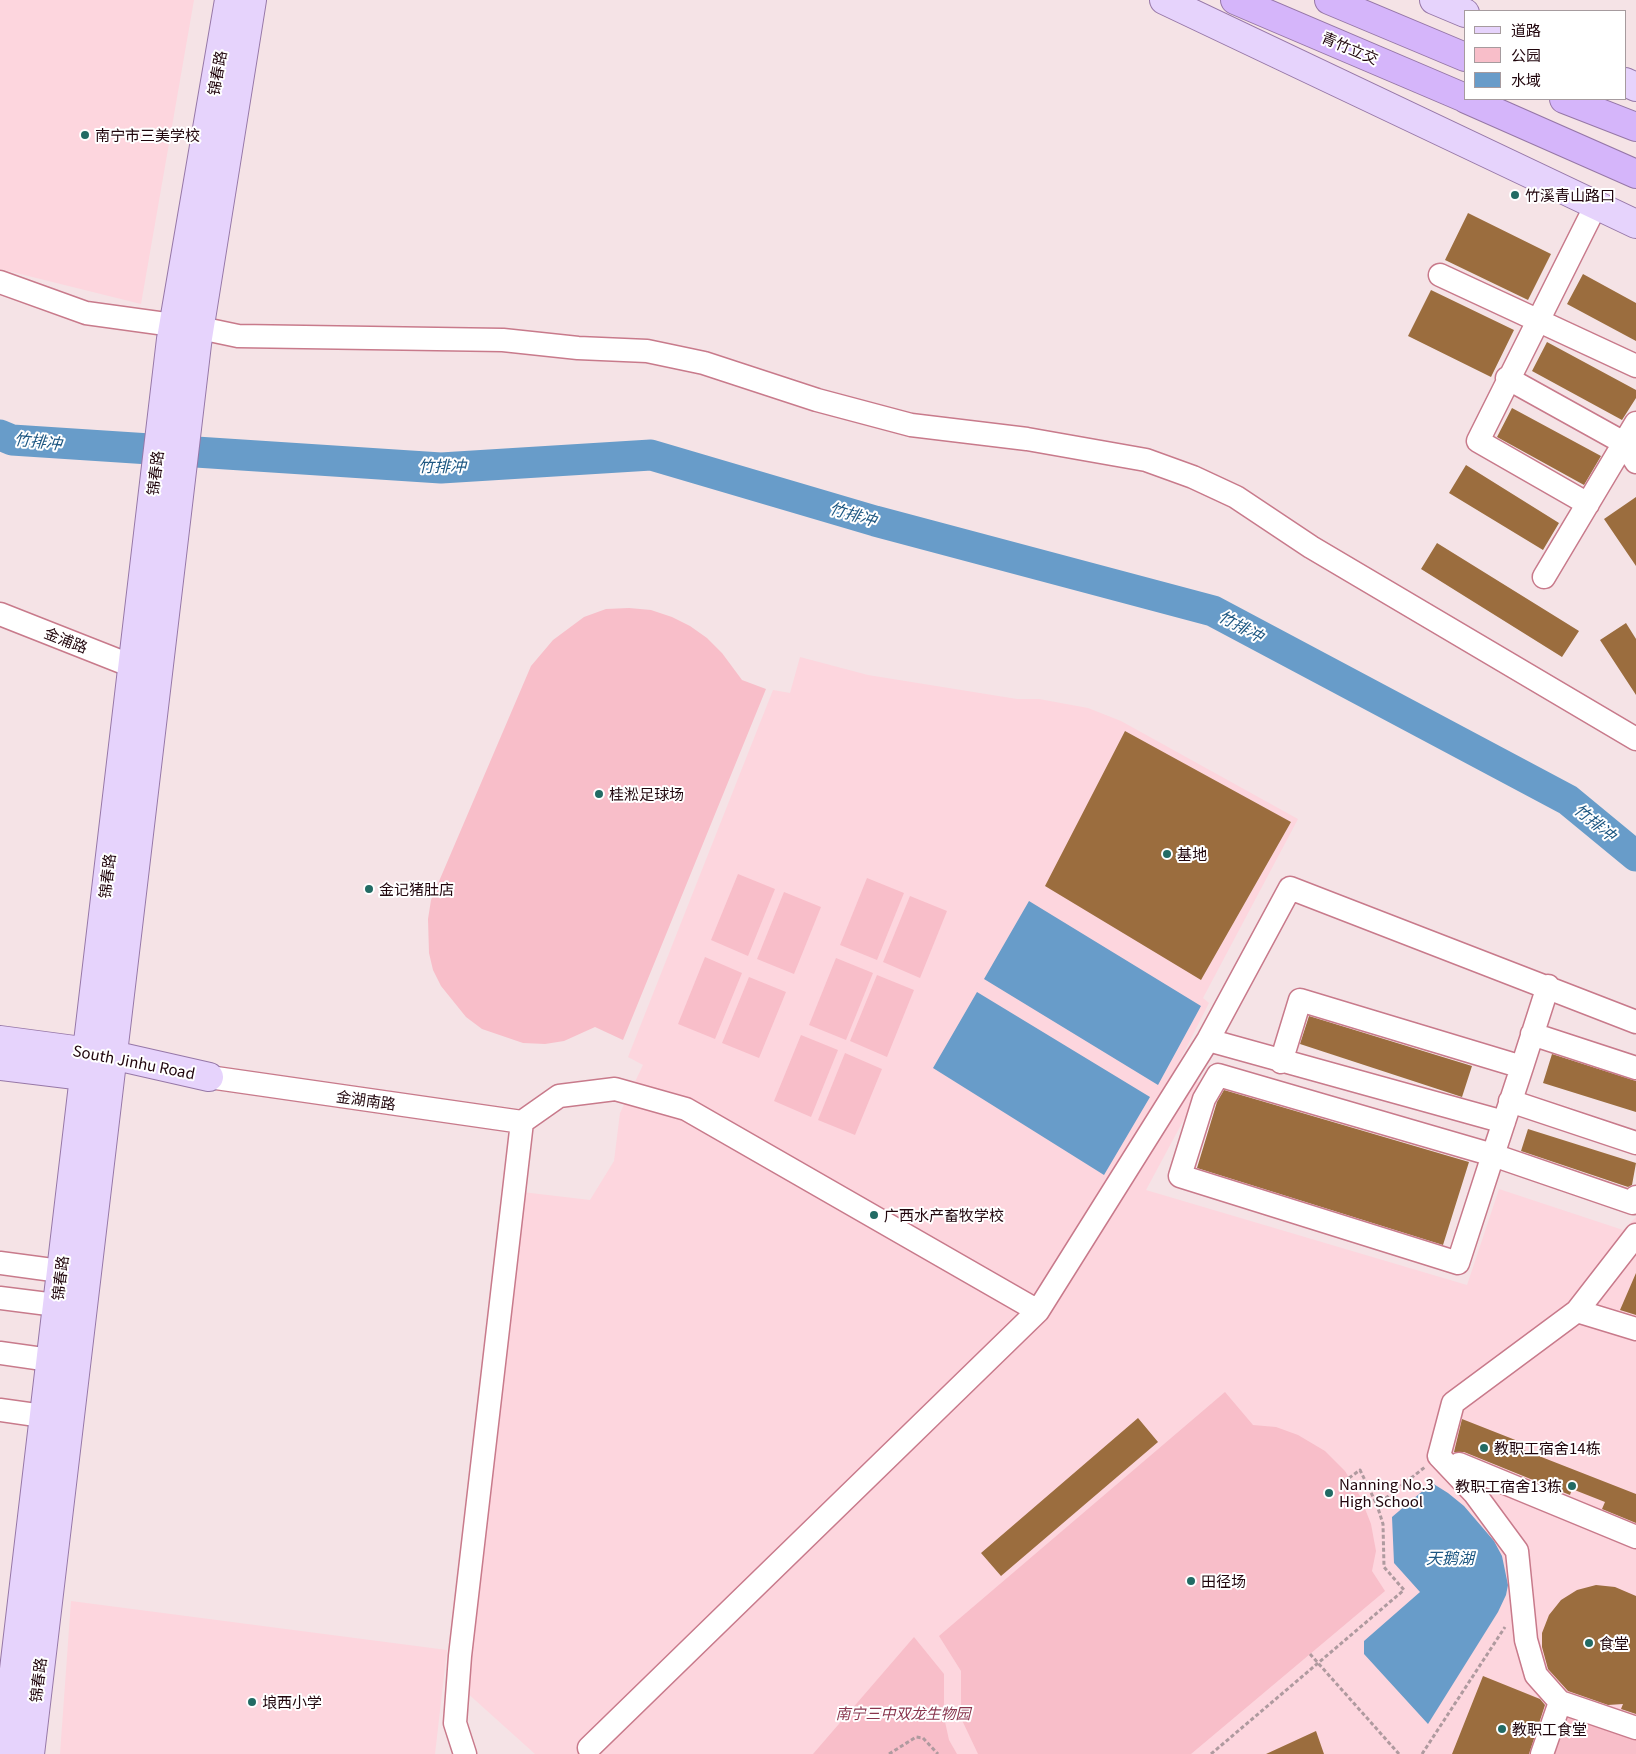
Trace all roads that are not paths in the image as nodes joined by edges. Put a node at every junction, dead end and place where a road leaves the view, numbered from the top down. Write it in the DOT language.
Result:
graph roads {
  1 [pos="229,0"];
  2 [pos="252,0"];
  3 [pos="1164,0"];
  4 [pos="1236,0"];
  5 [pos="1329,0"];
  6 [pos="1434,0"];
  7 [pos="1464,13"];
  8 [pos="1464,57"];
  9 [pos="1464,97"];
  10 [pos="1470,100"];
  11 [pos="1567,100"];
  12 [pos="1579,100"];
  13 [pos="1636,110"];
  14 [pos="1636,127"];
  15 [pos="1636,174"];
  16 [pos="1596,205"];
  17 [pos="1636,224"];
  18 [pos="1440,275"];
  19 [pos="0,282"];
  20 [pos="1537,321"];
  21 [pos="172,332"];
  22 [pos="198,336"];
  23 [pos="1636,366"];
  24 [pos="1507,378"];
  25 [pos="1636,423"];
  26 [pos="1624,443"];
  27 [pos="1636,462"];
  28 [pos="1588,504"];
  29 [pos="1544,577"];
  30 [pos="153,594"];
  31 [pos="0,614"];
  32 [pos="132,666"];
  33 [pos="1636,739"];
  34 [pos="1548,986"];
  35 [pos="1636,1022"];
  36 [pos="1532,1034"];
  37 [pos="0,1040"];
  38 [pos="1208,1040"];
  39 [pos="1281,1062"];
  40 [pos="98,1065"];
  41 [pos="0,1066"];
  42 [pos="1522,1067"];
  43 [pos="1636,1068"];
  44 [pos="209,1077"];
  45 [pos="1507,1111"];
  46 [pos="522,1122"];
  47 [pos="1636,1143"];
  48 [pos="1493,1155"];
  49 [pos="1636,1197"];
  50 [pos="1636,1235"];
  51 [pos="0,1263"];
  52 [pos="60,1271"];
  53 [pos="0,1298"];
  54 [pos="56,1305"];
  55 [pos="1038,1311"];
  56 [pos="1577,1311"];
  57 [pos="1636,1329"];
  58 [pos="0,1353"];
  59 [pos="50,1360"];
  60 [pos="0,1410"];
  61 [pos="43,1416"];
  62 [pos="1449,1460"];
  63 [pos="1636,1537"];
  64 [pos="1560,1702"];
  65 [pos="1636,1728"];
  66 [pos="589,1748"];
  67 [pos="4,1754"];
  68 [pos="30,1754"];
  69 [pos="464,1754"];
  70 [pos="1542,1754"];
  1 -- 21 [label="main road, 锦春路"];
  2 -- 22 [label="main road, 锦春路"];
  3 -- 16 [label="main road"];
  4 -- 9 [label="highway, 青竹立交"];
  5 -- 8 [label="highway"];
  6 -- 7 [label="main road"];
  10 -- 15 [label="highway, 青竹立交"];
  11 -- 14 [label="highway"];
  12 -- 13 [label="highway"];
  16 -- 17 [label="main road"];
  16 -- 20 [label="street"];
  18 -- 20 [label="street"];
  19 -- 21 [label="street"];
  20 -- 23 [label="street"];
  20 -- 24 [label="street"];
  21 -- 30 [label="main road, 锦春路"];
  22 -- 30 [label="main road, 锦春路"];
  22 -- 33 [label="street"];
  24 -- 26 [label="street"];
  24 -- 28 [label="street"];
  25 -- 26 [label="street"];
  26 -- 27 [label="street"];
  26 -- 28 [label="street"];
  28 -- 29 [label="street"];
  30 -- 32 [label="main road, 锦春路"];
  30 -- 40 [label="main road, 锦春路"];
  31 -- 32 [label="street, 金浦路"];
  32 -- 40 [label="main road, 锦春路"];
  34 -- 35 [label="street"];
  34 -- 36 [label="street"];
  34 -- 38 [label="street"];
  36 -- 42 [label="street"];
  36 -- 43 [label="street"];
  37 -- 40 [label="main road, South Jinhu Road"];
  38 -- 39 [label="street"];
  38 -- 55 [label="street"];
  39 -- 42 [label="street"];
  39 -- 45 [label="street"];
  40 -- 41 [label="main road, South Jinhu Road"];
  40 -- 44 [label="main road, South Jinhu Road"];
  40 -- 52 [label="main road, 锦春路"];
  40 -- 68 [label="main road, 锦春路"];
  42 -- 45 [label="street"];
  44 -- 46 [label="street, 金湖南路"];
  45 -- 47 [label="street"];
  45 -- 48 [label="street"];
  46 -- 55 [label="street"];
  46 -- 69 [label="street"];
  48 -- 48 [label="street"];
  48 -- 49 [label="street"];
  50 -- 56 [label="street"];
  51 -- 52 [label="street"];
  52 -- 54 [label="main road, 锦春路"];
  53 -- 54 [label="street"];
  54 -- 59 [label="main road, 锦春路"];
  55 -- 66 [label="street"];
  56 -- 57 [label="street"];
  56 -- 62 [label="street"];
  58 -- 59 [label="street"];
  59 -- 61 [label="main road, 锦春路"];
  60 -- 61 [label="street"];
  61 -- 67 [label="main road, 锦春路"];
  62 -- 63 [label="street"];
  62 -- 64 [label="street"];
  64 -- 65 [label="street"];
  64 -- 70 [label="street"];
}
